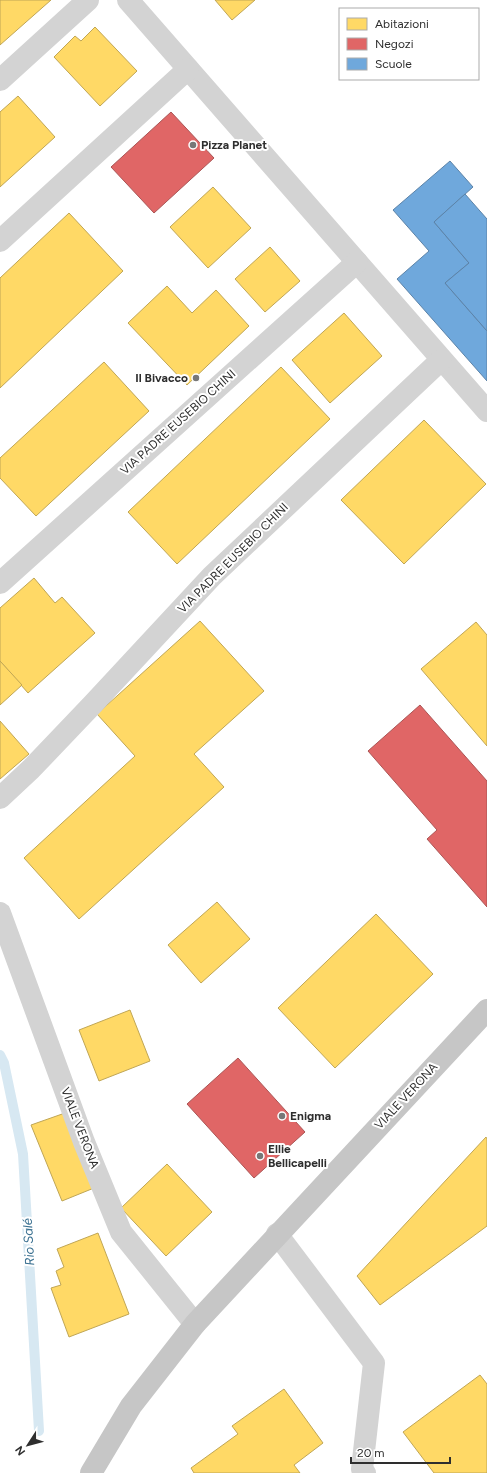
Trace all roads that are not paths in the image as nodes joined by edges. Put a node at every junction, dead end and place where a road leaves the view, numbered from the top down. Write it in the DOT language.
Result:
graph roads {
  1 [pos="88,0"];
  2 [pos="130,1"];
  3 [pos="188,69"];
  4 [pos="0,80"];
  5 [pos="0,241"];
  6 [pos="357,262"];
  7 [pos="441,360"];
  8 [pos="487,411"];
  9 [pos="0,583"];
  10 [pos="0,798"];
  11 [pos="0,913"];
  12 [pos="487,1010"];
  13 [pos="277,1234"];
  14 [pos="195,1324"];
  15 [pos="91,1473"];
  16 [pos="365,1473"];
  1 -- 4 [label="street"];
  2 -- 3 [label="street"];
  3 -- 5 [label="street"];
  3 -- 6 [label="street"];
  6 -- 7 [label="street"];
  6 -- 9 [label="street, VIA PADRE EUSEBIO CHINI"];
  7 -- 8 [label="street"];
  7 -- 10 [label="street, VIA PADRE EUSEBIO CHINI"];
  11 -- 14 [label="street, VIALE VERONA"];
  12 -- 13 [label="main road, VIALE VERONA"];
  13 -- 14 [label="main road, VIALE VERONA"];
  13 -- 16 [label="street"];
  14 -- 15 [label="main road, VIALE VERONA"];
}
